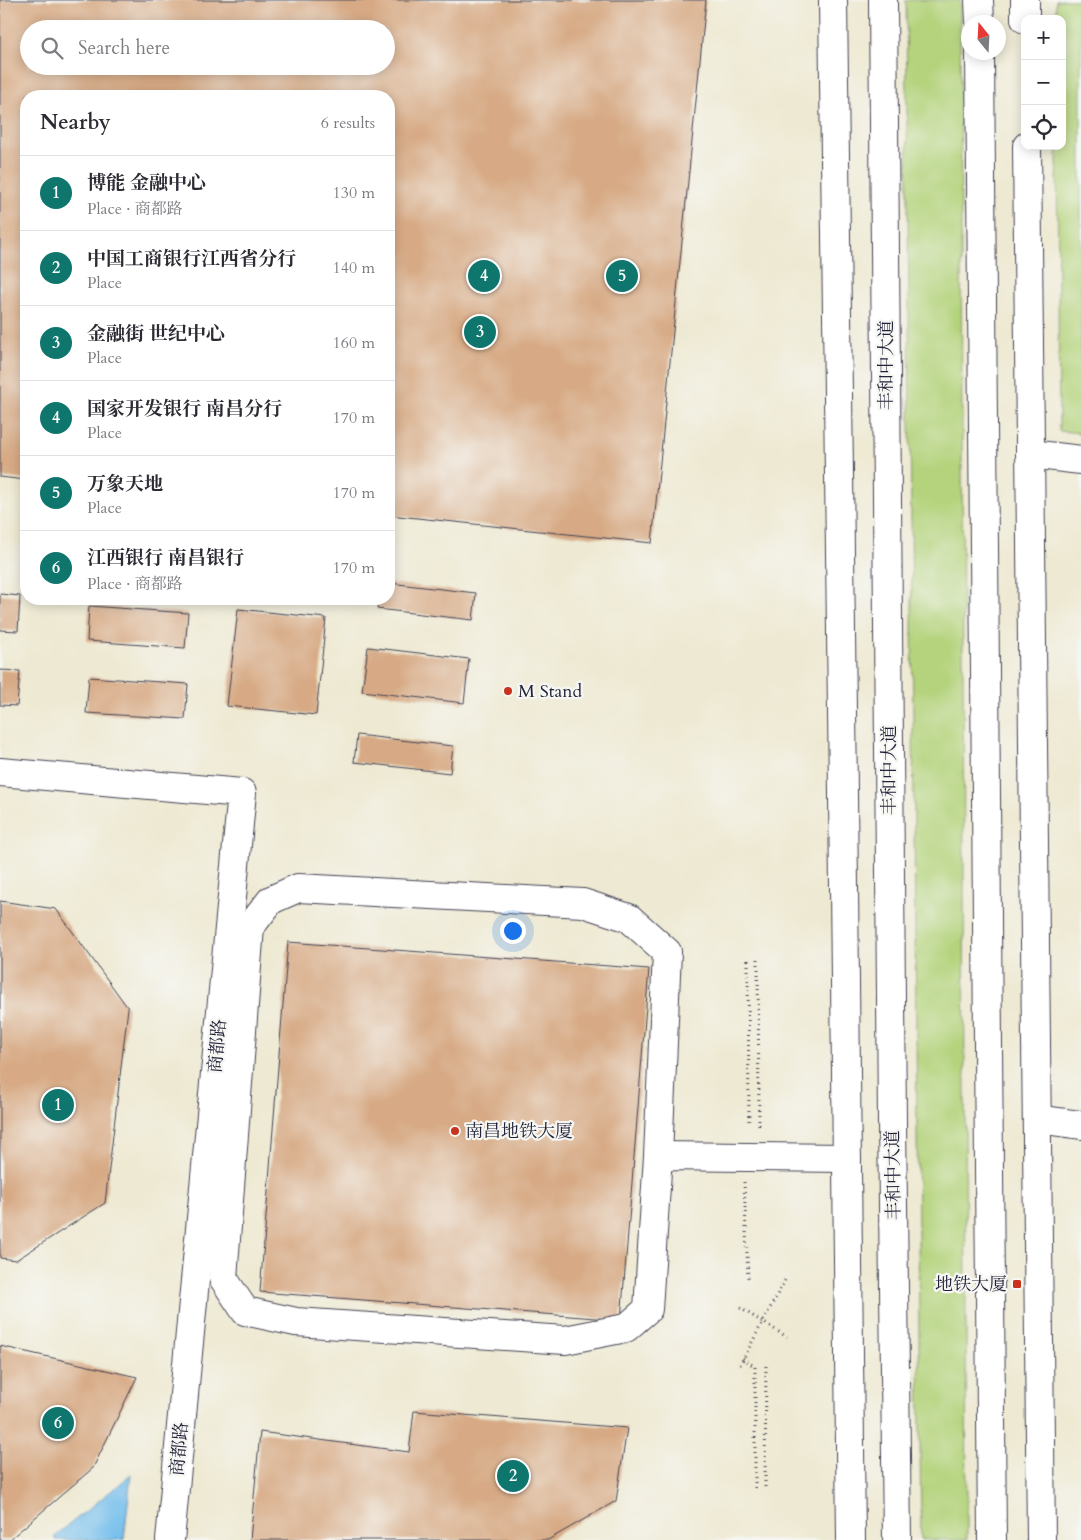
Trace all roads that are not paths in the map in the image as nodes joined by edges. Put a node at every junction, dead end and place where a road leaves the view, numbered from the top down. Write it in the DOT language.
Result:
graph roads {
  1 [pos="834,0"];
  2 [pos="883,0"];
  3 [pos="979,0"];
  4 [pos="1025,0"];
  5 [pos="980,15"];
  6 [pos="1025,15"];
  7 [pos="980,60"];
  8 [pos="1027,150"];
  9 [pos="1030,454"];
  10 [pos="1081,460"];
  11 [pos="0,772"];
  12 [pos="1037,1119"];
  13 [pos="1081,1125"];
  14 [pos="658,1156"];
  15 [pos="848,1158"];
  16 [pos="170,1540"];
  17 [pos="851,1540"];
  18 [pos="898,1540"];
  19 [pos="992,1540"];
  20 [pos="1041,1540"];
  1 -- 15 [label="main road"];
  2 -- 18 [label="main road, 丰和中大道"];
  3 -- 5 [label="main road"];
  4 -- 6 [label="main road"];
  7 -- 19 [label="main road"];
  8 -- 9 [label="main road"];
  9 -- 10 [label="main road"];
  9 -- 12 [label="main road"];
  11 -- 16 [label="main road, 商都路"];
  12 -- 13 [label="main road"];
  12 -- 20 [label="main road"];
  14 -- 14 [label="main road"];
  14 -- 15 [label="main road"];
  15 -- 17 [label="main road"];
}
